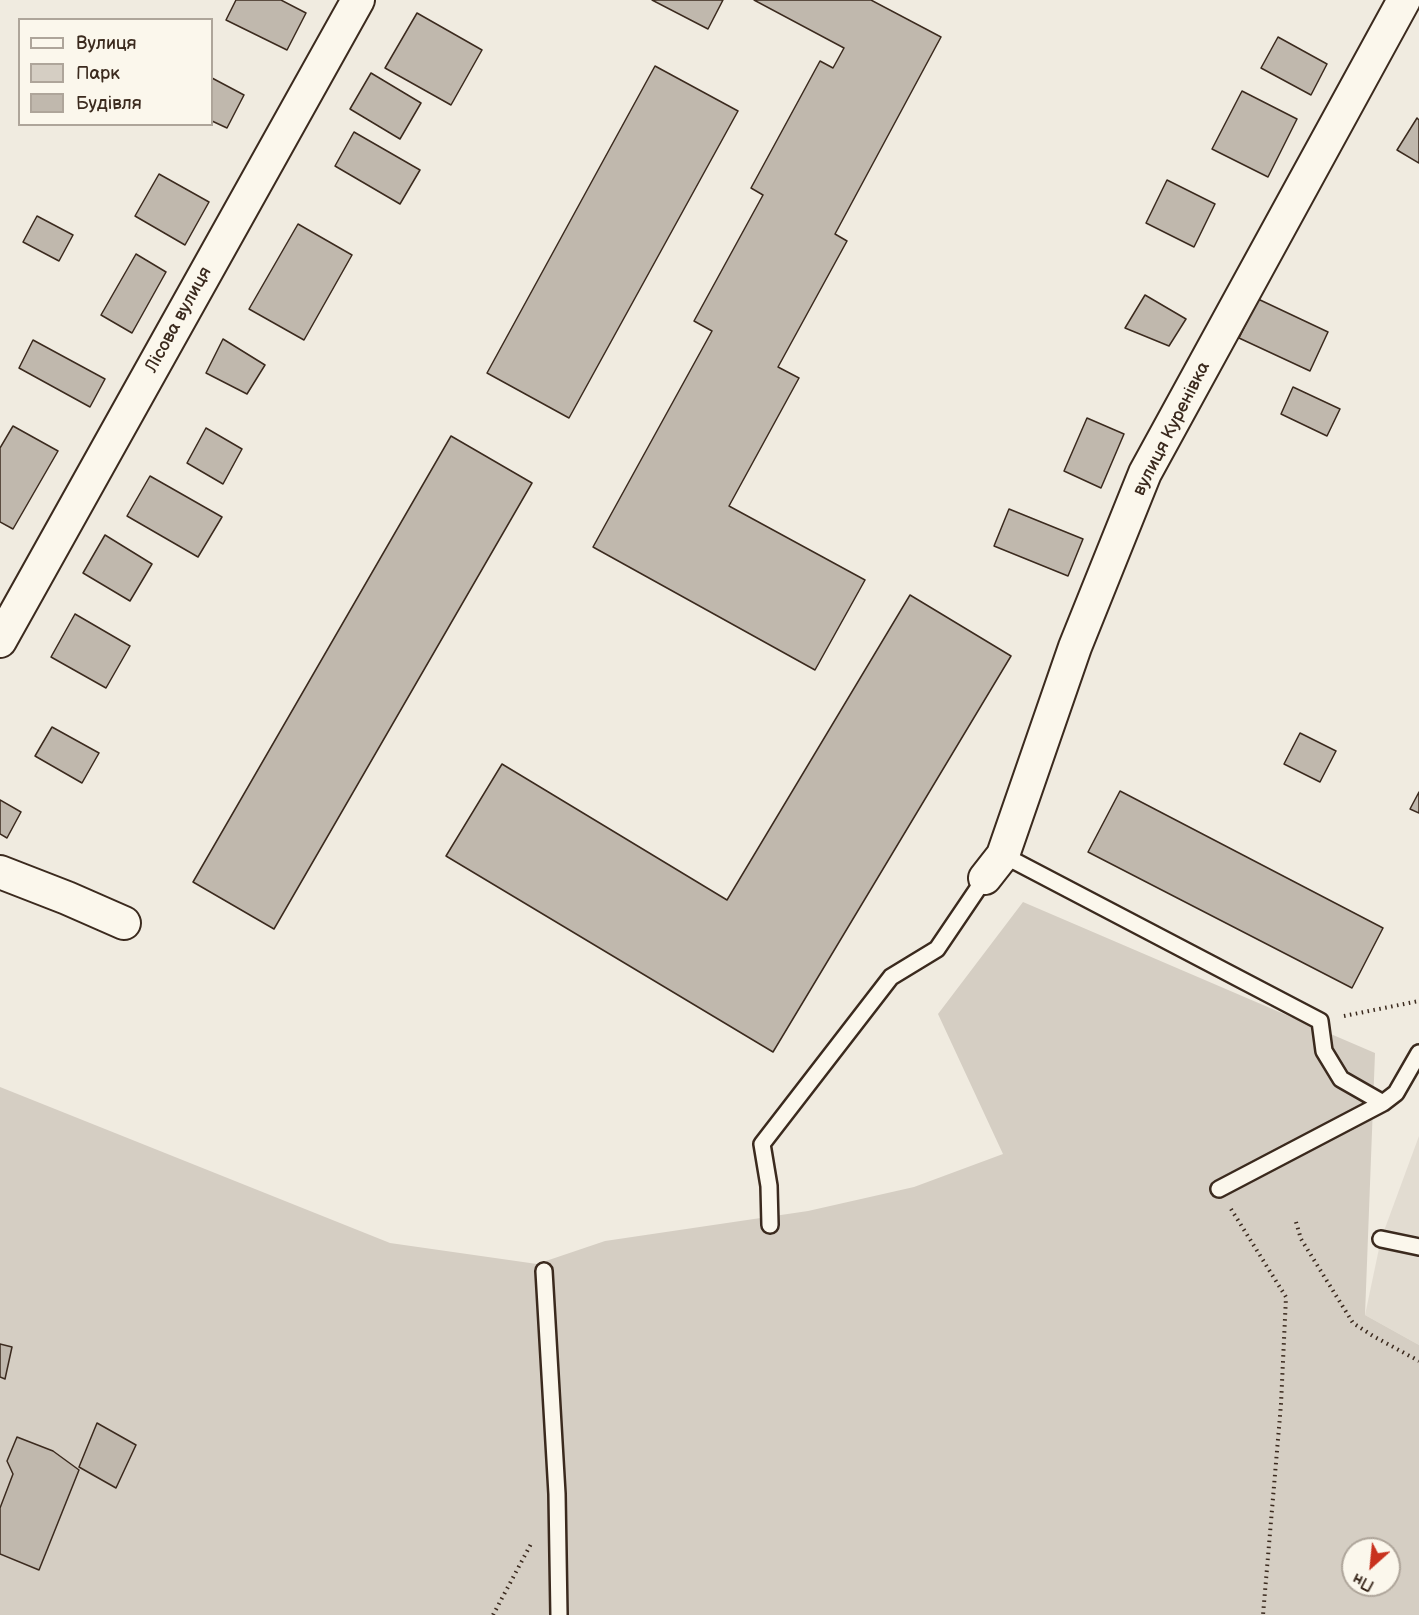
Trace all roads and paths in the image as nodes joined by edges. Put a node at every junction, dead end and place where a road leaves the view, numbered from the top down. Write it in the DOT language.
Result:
graph roads {
  1 [pos="358,0"];
  2 [pos="1404,0"];
  3 [pos="0,641"];
  4 [pos="994,867"];
  5 [pos="0,872"];
  6 [pos="124,923"];
  7 [pos="1419,1001"];
  8 [pos="1320,1021"];
  9 [pos="1419,1053"];
  10 [pos="1383,1103"];
  11 [pos="1219,1189"];
  12 [pos="1296,1222"];
  13 [pos="770,1225"];
  14 [pos="1382,1239"];
  15 [pos="1419,1247"];
  16 [pos="544,1271"];
  17 [pos="1419,1361"];
  18 [pos="557,1494"];
  19 [pos="493,1615"];
  20 [pos="559,1615"];
  21 [pos="1263,1615"];
  1 -- 3 [label="street, Лісова вулиця"];
  2 -- 4 [label="street, вулиця Куренівка"];
  4 -- 8 [label="lane"];
  4 -- 13 [label="lane"];
  5 -- 6 [label="street"];
  7 -- 8 [label="path"];
  8 -- 10 [label="lane"];
  9 -- 10 [label="lane"];
  10 -- 11 [label="lane"];
  11 -- 21 [label="path"];
  12 -- 17 [label="path"];
  14 -- 15 [label="lane"];
  16 -- 18 [label="lane"];
  18 -- 19 [label="path"];
  18 -- 20 [label="lane"];
}
